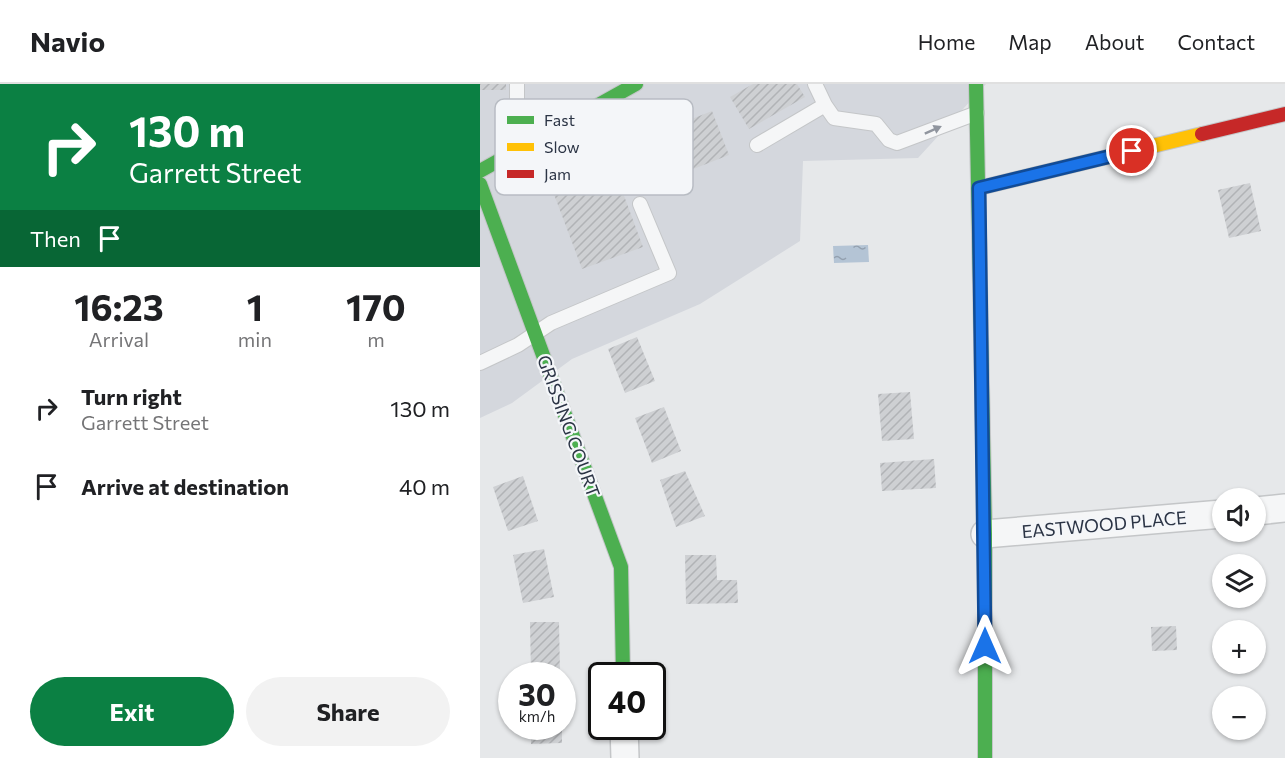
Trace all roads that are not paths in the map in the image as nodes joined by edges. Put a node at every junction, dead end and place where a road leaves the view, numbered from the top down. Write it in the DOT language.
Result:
graph roads {
  1 [pos="815,84"];
  2 [pos="976,84"];
  3 [pos="627,87"];
  4 [pos="606,99"];
  5 [pos="825,105"];
  6 [pos="977,113"];
  7 [pos="1285,114"];
  8 [pos="757,145"];
  9 [pos="495,163"];
  10 [pos="480,171"];
  11 [pos="480,184"];
  12 [pos="979,188"];
  13 [pos="640,204"];
  14 [pos="535,334"];
  15 [pos="480,363"];
  16 [pos="1285,508"];
  17 [pos="1266,510"];
  18 [pos="1212,514"];
  19 [pos="984,534"];
  20 [pos="623,662"];
  21 [pos="624,740"];
  22 [pos="625,758"];
  23 [pos="985,758"];
  1 -- 5 [label="lane"];
  2 -- 6 [label="street"];
  3 -- 4 [label="street"];
  5 -- 6 [label="lane, one-way"];
  5 -- 8 [label="lane"];
  6 -- 12 [label="street"];
  7 -- 12 [label="street"];
  9 -- 10 [label="street"];
  11 -- 14 [label="street, GRISSING COURT"];
  12 -- 19 [label="street"];
  13 -- 14 [label="lane"];
  14 -- 15 [label="lane"];
  14 -- 20 [label="street, GRISSING COURT"];
  16 -- 17 [label="street"];
  18 -- 19 [label="street, EASTWOOD PLACE"];
  19 -- 23 [label="street"];
  21 -- 22 [label="street"];
}
